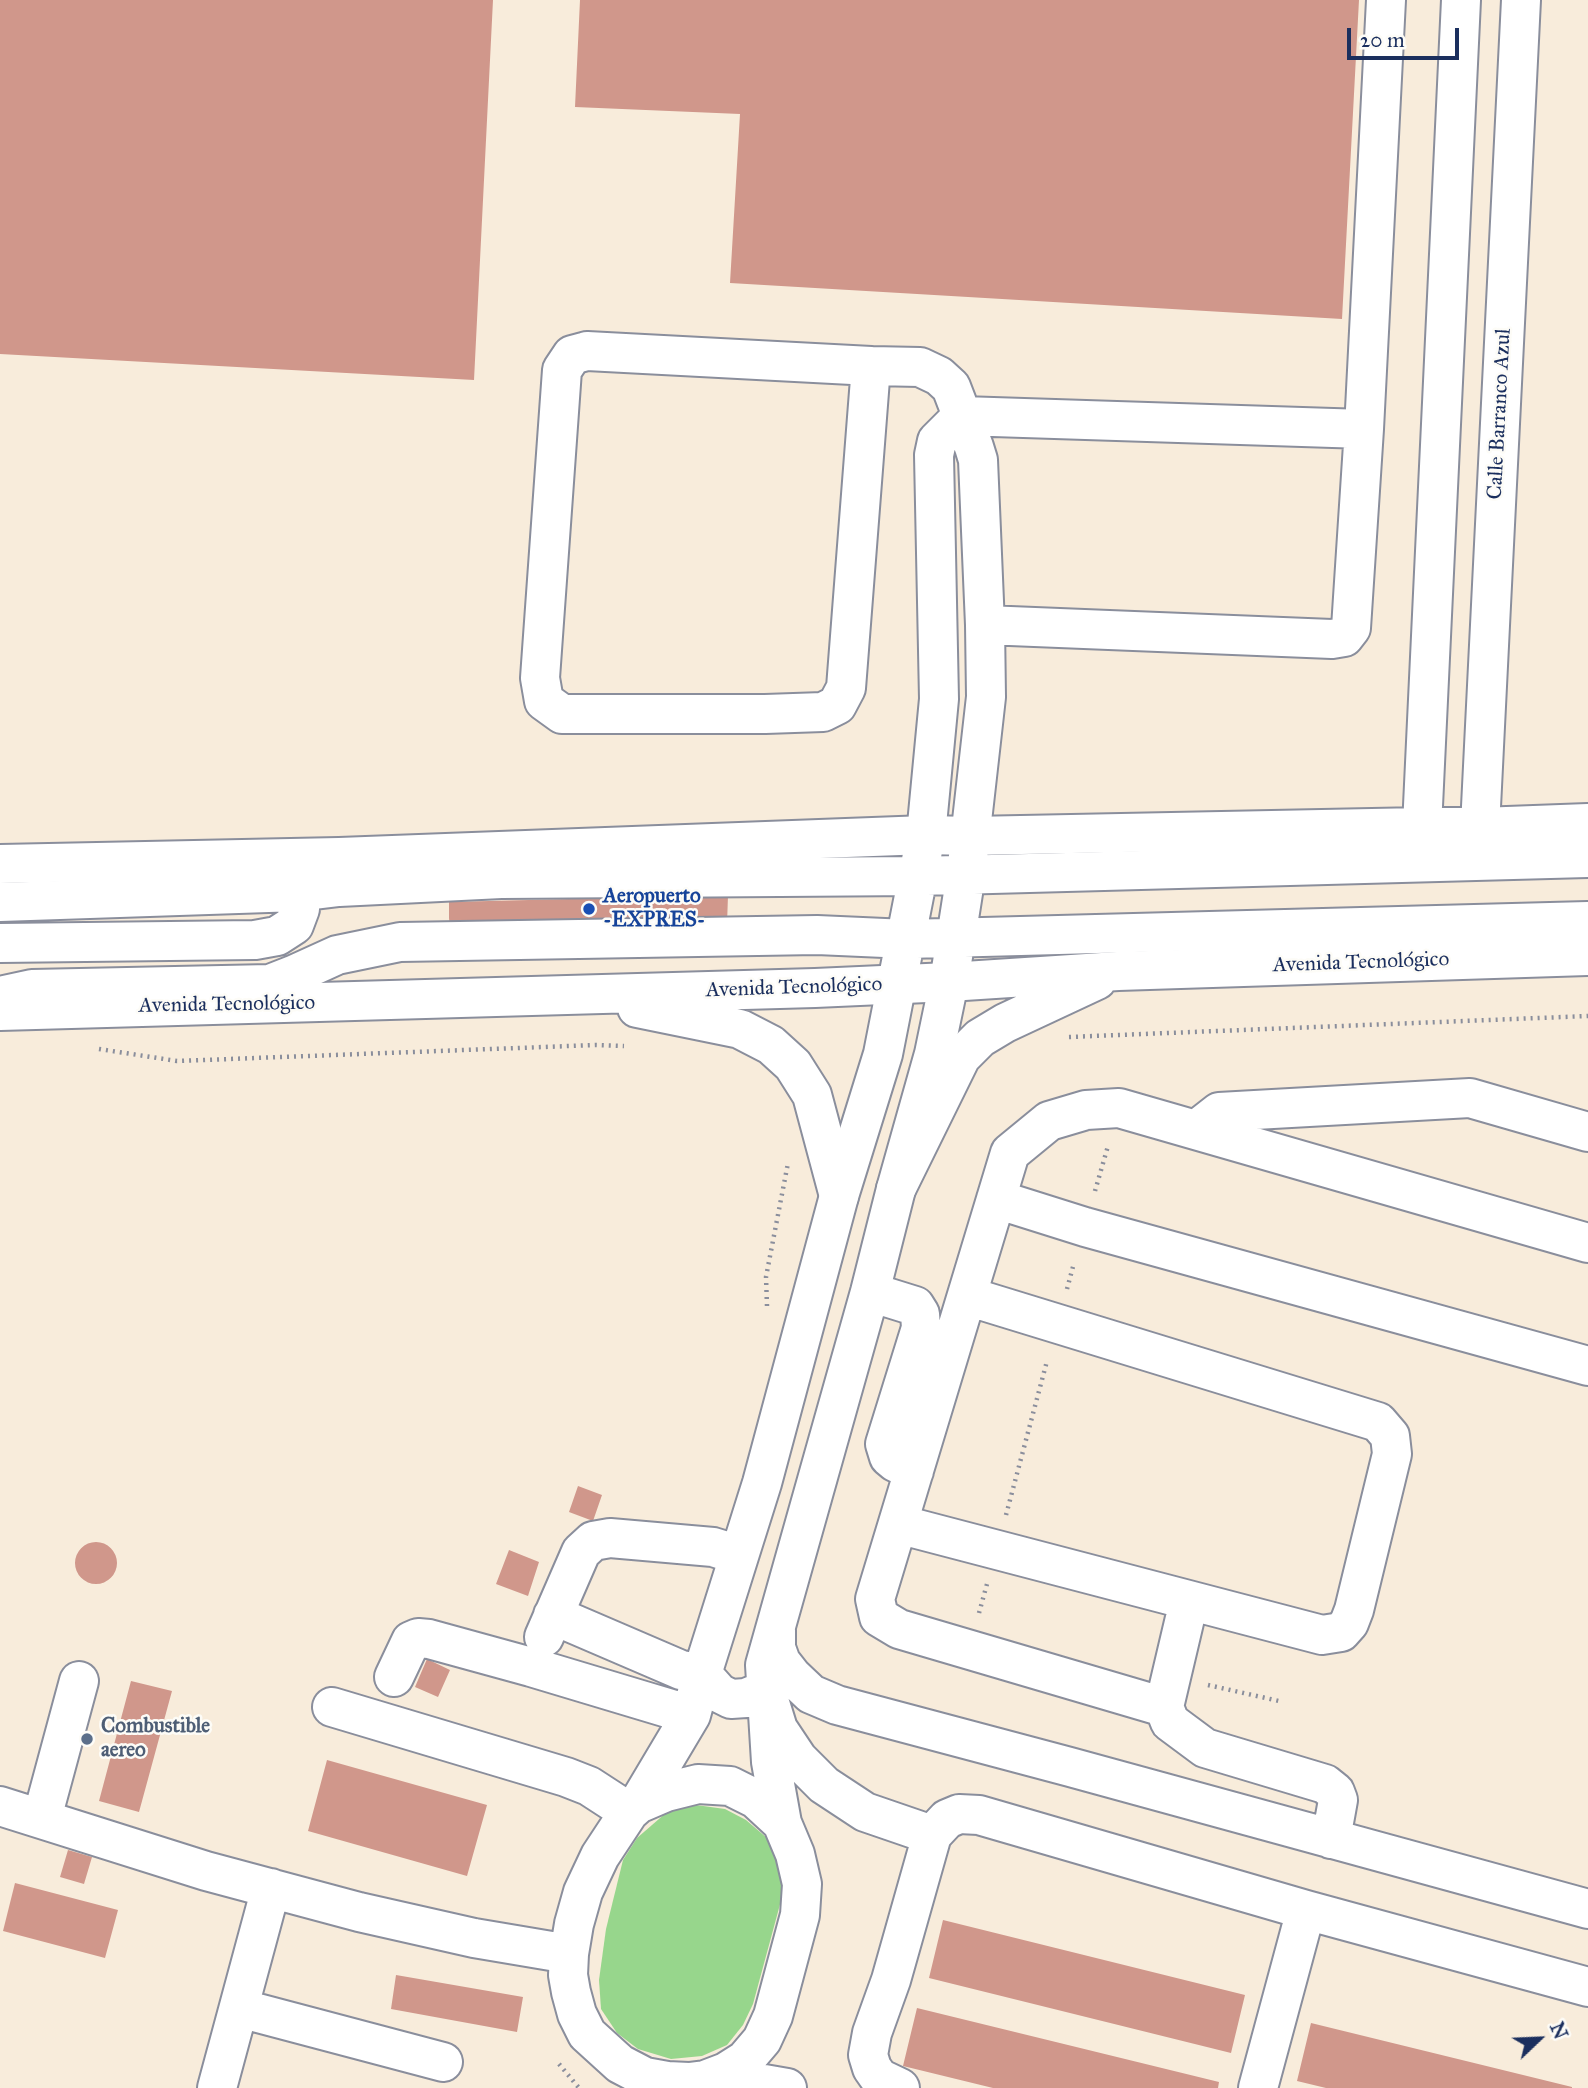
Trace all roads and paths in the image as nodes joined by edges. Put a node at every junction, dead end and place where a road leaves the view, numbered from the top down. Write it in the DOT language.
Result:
graph roads {
  1 [pos="1386,0"];
  2 [pos="1461,0"];
  3 [pos="1521,0"];
  4 [pos="871,366"];
  5 [pos="962,416"];
  6 [pos="1364,429"];
  7 [pos="985,625"];
  8 [pos="1588,823"];
  9 [pos="1422,827"];
  10 [pos="1480,828"];
  11 [pos="926,835"];
  12 [pos="971,836"];
  13 [pos="1588,858"];
  14 [pos="0,864"];
  15 [pos="966,874"];
  16 [pos="292,875"];
  17 [pos="918,876"];
  18 [pos="0,902"];
  19 [pos="1588,921"];
  20 [pos="907,939"];
  21 [pos="956,939"];
  22 [pos="0,943"];
  23 [pos="1588,956"];
  24 [pos="1118,971"];
  25 [pos="949,982"];
  26 [pos="898,984"];
  27 [pos="0,996"];
  28 [pos="576,996"];
  29 [pos="0,1011"];
  30 [pos="1588,1016"];
  31 [pos="1060,1038"];
  32 [pos="631,1046"];
  33 [pos="99,1049"];
  34 [pos="1119,1108"];
  35 [pos="1196,1130"];
  36 [pos="1588,1132"];
  37 [pos="789,1159"];
  38 [pos="896,1189"];
  39 [pos="839,1196"];
  40 [pos="996,1199"];
  41 [pos="1085,1227"];
  42 [pos="1588,1243"];
  43 [pos="870,1292"];
  44 [pos="967,1296"];
  45 [pos="768,1314"];
  46 [pos="1057,1324"];
  47 [pos="1588,1366"];
  48 [pos="914,1471"];
  49 [pos="898,1524"];
  50 [pos="996,1550"];
  51 [pos="739,1555"];
  52 [pos="1189,1601"];
  53 [pos="553,1615"];
  54 [pos="776,1627"];
  55 [pos="969,1649"];
  56 [pos="531,1667"];
  57 [pos="702,1674"];
  58 [pos="394,1677"];
  59 [pos="79,1681"];
  60 [pos="766,1690"];
  61 [pos="1201,1693"];
  62 [pos="1279,1700"];
  63 [pos="332,1707"];
  64 [pos="1164,1707"];
  65 [pos="691,1715"];
  66 [pos="0,1806"];
  67 [pos="633,1808"];
  68 [pos="42,1818"];
  69 [pos="782,1823"];
  70 [pos="932,1835"];
  71 [pos="1331,1839"];
  72 [pos="271,1888"];
  73 [pos="1588,1909"];
  74 [pos="1306,1910"];
  75 [pos="569,1954"];
  76 [pos="1588,1987"];
  77 [pos="239,2008"];
  78 [pos="555,2057"];
  79 [pos="443,2062"];
  80 [pos="626,2080"];
  81 [pos="705,2080"];
  82 [pos="217,2088"];
  83 [pos="579,2088"];
  84 [pos="786,2088"];
  85 [pos="897,2088"];
  86 [pos="1258,2088"];
  1 -- 6 [label="main road"];
  2 -- 9 [label="main road"];
  3 -- 10 [label="main road, Calle Barranco Azul"];
  4 -- 4 [label="main road"];
  4 -- 5 [label="main road"];
  5 -- 6 [label="main road"];
  5 -- 7 [label="main road"];
  5 -- 11 [label="main road"];
  6 -- 7 [label="main road"];
  7 -- 12 [label="main road"];
  8 -- 10 [label="main road"];
  9 -- 10 [label="main road"];
  9 -- 12 [label="main road"];
  11 -- 12 [label="main road"];
  11 -- 16 [label="main road"];
  11 -- 17 [label="main road"];
  12 -- 15 [label="main road"];
  13 -- 15 [label="main road"];
  14 -- 16 [label="main road"];
  15 -- 17 [label="main road"];
  15 -- 21 [label="main road"];
  16 -- 17 [label="main road"];
  16 -- 18 [label="main road"];
  16 -- 22 [label="main road"];
  17 -- 20 [label="main road"];
  19 -- 21 [label="main road"];
  20 -- 21 [label="main road"];
  20 -- 26 [label="main road"];
  20 -- 27 [label="main road"];
  21 -- 25 [label="main road"];
  23 -- 24 [label="main road, Avenida Tecnológico"];
  24 -- 25 [label="main road, Avenida Tecnológico"];
  24 -- 38 [label="main road"];
  25 -- 26 [label="main road, Avenida Tecnológico"];
  25 -- 38 [label="main road"];
  26 -- 28 [label="main road, Avenida Tecnológico"];
  26 -- 39 [label="main road"];
  28 -- 29 [label="main road, Avenida Tecnológico"];
  28 -- 39 [label="main road"];
  30 -- 31 [label="path"];
  32 -- 33 [label="path"];
  34 -- 35 [label="main road"];
  34 -- 40 [label="main road"];
  34 -- 41 [label="path"];
  35 -- 36 [label="main road"];
  35 -- 42 [label="main road"];
  37 -- 45 [label="path"];
  38 -- 43 [label="main road"];
  39 -- 51 [label="main road"];
  40 -- 41 [label="main road"];
  40 -- 44 [label="main road"];
  41 -- 46 [label="path"];
  41 -- 47 [label="main road"];
  43 -- 48 [label="main road"];
  43 -- 54 [label="main road"];
  44 -- 46 [label="main road"];
  44 -- 48 [label="main road"];
  46 -- 50 [label="path"];
  46 -- 52 [label="main road"];
  48 -- 49 [label="main road"];
  49 -- 50 [label="main road"];
  49 -- 55 [label="main road"];
  50 -- 52 [label="main road"];
  50 -- 55 [label="path"];
  51 -- 53 [label="main road"];
  51 -- 57 [label="main road"];
  52 -- 64 [label="main road"];
  53 -- 56 [label="main road"];
  53 -- 57 [label="main road"];
  54 -- 60 [label="main road"];
  54 -- 71 [label="main road"];
  55 -- 64 [label="main road"];
  56 -- 58 [label="main road"];
  56 -- 65 [label="main road"];
  57 -- 60 [label="main road"];
  57 -- 65 [label="main road"];
  59 -- 68 [label="main road"];
  60 -- 69 [label="main road"];
  60 -- 70 [label="main road"];
  61 -- 62 [label="path"];
  63 -- 67 [label="main road"];
  64 -- 71 [label="main road"];
  65 -- 67 [label="main road"];
  66 -- 68 [label="main road"];
  67 -- 69 [label="main road"];
  67 -- 75 [label="main road"];
  68 -- 72 [label="main road"];
  69 -- 81 [label="main road"];
  70 -- 74 [label="main road"];
  70 -- 85 [label="main road"];
  71 -- 73 [label="main road"];
  72 -- 75 [label="main road"];
  72 -- 77 [label="main road"];
  74 -- 76 [label="main road"];
  74 -- 86 [label="main road"];
  75 -- 80 [label="main road"];
  77 -- 79 [label="main road"];
  77 -- 82 [label="main road"];
  78 -- 83 [label="path"];
  80 -- 81 [label="main road"];
  81 -- 84 [label="main road"];
}
